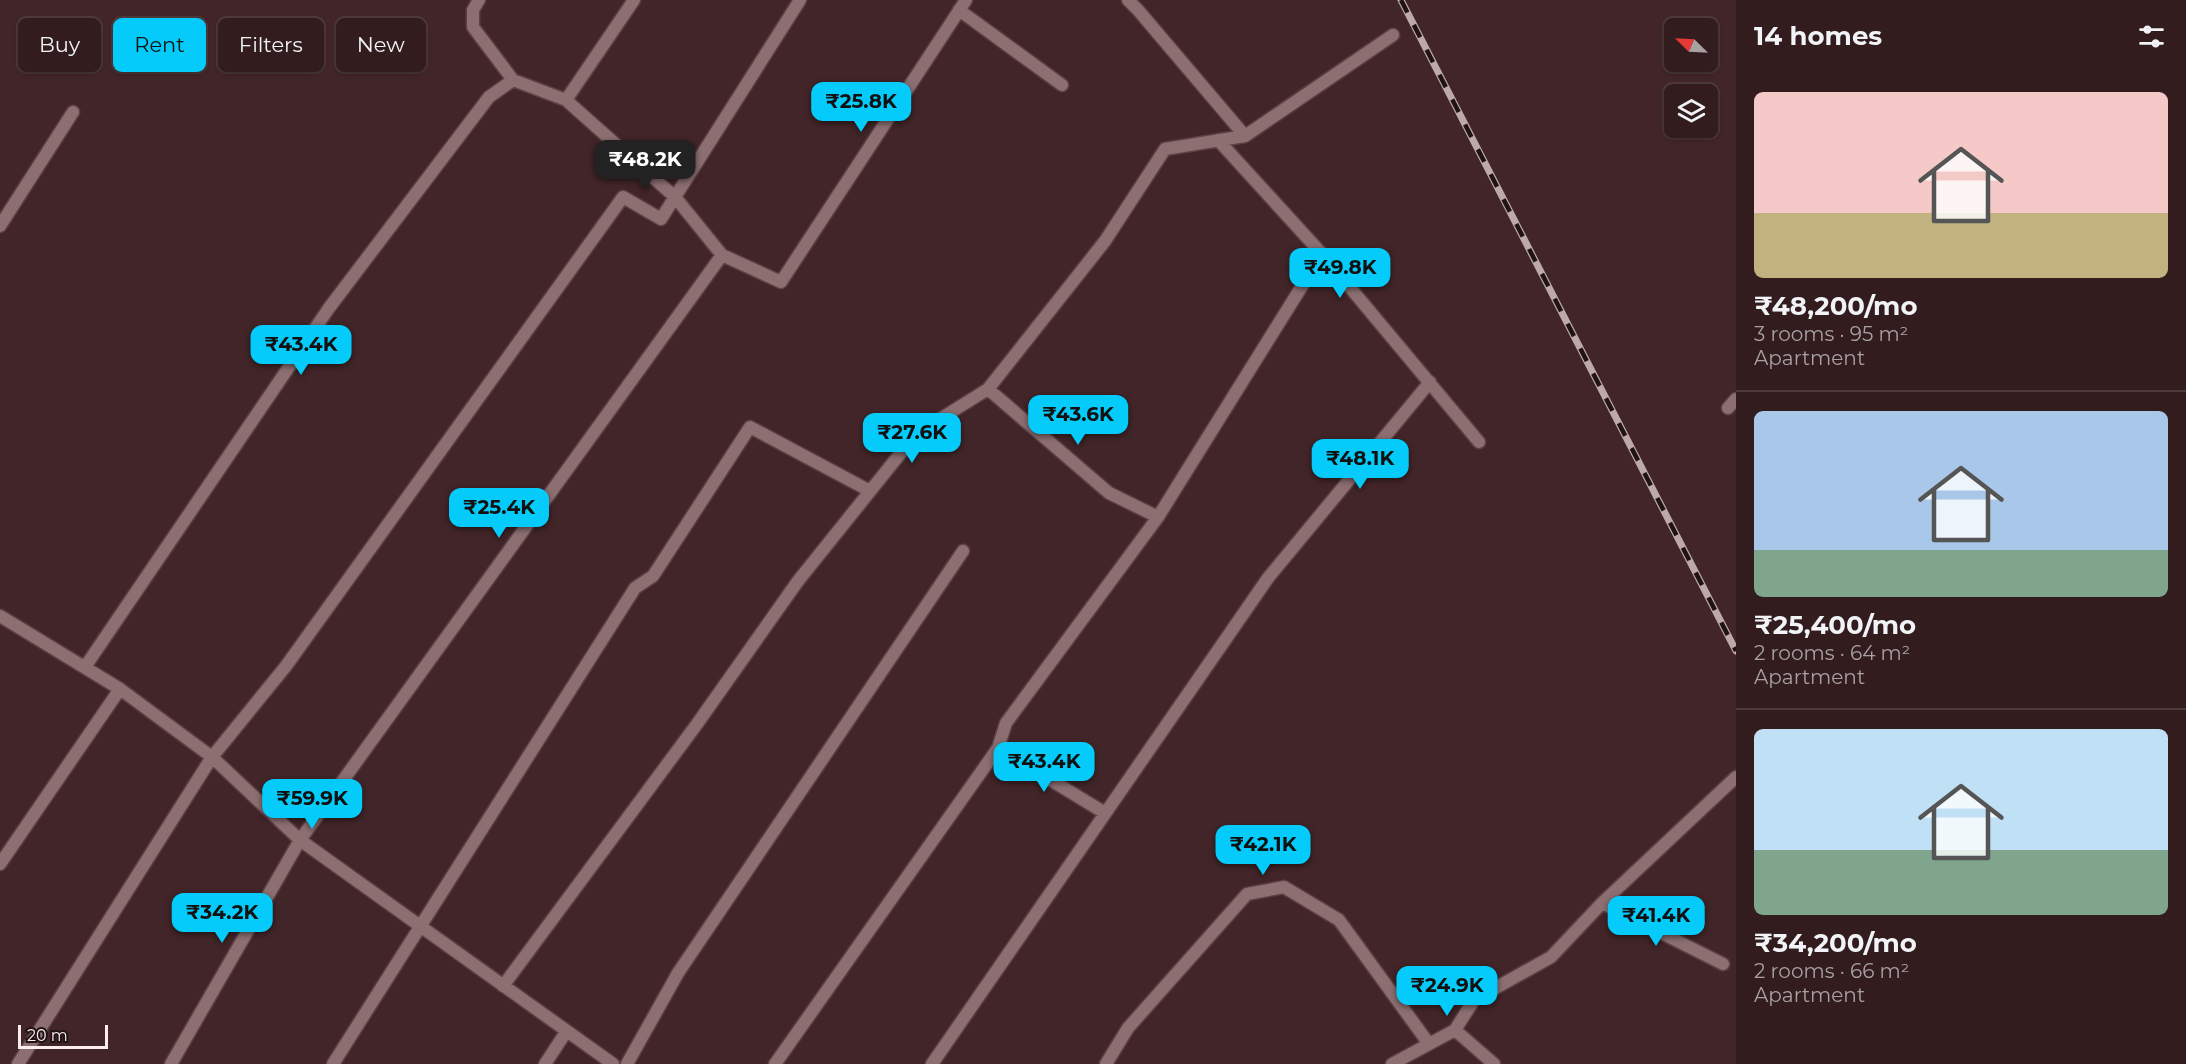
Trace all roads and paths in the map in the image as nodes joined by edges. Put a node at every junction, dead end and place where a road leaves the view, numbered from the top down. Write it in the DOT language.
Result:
graph roads {
  1 [pos="479,0"];
  2 [pos="634,0"];
  3 [pos="800,0"];
  4 [pos="1128,0"];
  5 [pos="962,5"];
  6 [pos="1393,35"];
  7 [pos="513,80"];
  8 [pos="1062,85"];
  9 [pos="566,100"];
  10 [pos="73,112"];
  11 [pos="1245,136"];
  12 [pos="1218,140"];
  13 [pos="675,197"];
  14 [pos="0,226"];
  15 [pos="1322,254"];
  16 [pos="722,255"];
  17 [pos="1430,382"];
  18 [pos="988,389"];
  19 [pos="1479,442"];
  20 [pos="870,491"];
  21 [pos="1158,517"];
  22 [pos="963,551"];
  23 [pos="0,616"];
  24 [pos="85,667"];
  25 [pos="120,689"];
  26 [pos="998,748"];
  27 [pos="212,757"];
  28 [pos="1736,777"];
  29 [pos="1105,813"];
  30 [pos="300,840"];
  31 [pos="0,864"];
  32 [pos="1602,903"];
  33 [pos="422,928"];
  34 [pos="1723,964"];
  35 [pos="502,986"];
  36 [pos="1455,1030"];
  37 [pos="566,1032"];
  38 [pos="1429,1044"];
  39 [pos="18,1064"];
  40 [pos="171,1064"];
  41 [pos="333,1064"];
  42 [pos="545,1064"];
  43 [pos="613,1064"];
  44 [pos="627,1064"];
  45 [pos="775,1064"];
  46 [pos="932,1064"];
  47 [pos="1106,1064"];
  48 [pos="1392,1064"];
  49 [pos="1494,1064"];
  1 -- 7 [label="street"];
  2 -- 9 [label="street"];
  3 -- 13 [label="street"];
  4 -- 11 [label="street"];
  5 -- 8 [label="street"];
  5 -- 16 [label="street"];
  6 -- 11 [label="street"];
  7 -- 9 [label="street"];
  7 -- 24 [label="street"];
  9 -- 13 [label="street"];
  10 -- 14 [label="street"];
  11 -- 12 [label="street"];
  12 -- 15 [label="street"];
  12 -- 18 [label="street"];
  13 -- 16 [label="street"];
  13 -- 27 [label="street"];
  15 -- 17 [label="street"];
  15 -- 21 [label="street"];
  16 -- 30 [label="street"];
  17 -- 19 [label="street"];
  17 -- 29 [label="street"];
  18 -- 20 [label="street"];
  18 -- 21 [label="street"];
  20 -- 33 [label="street"];
  20 -- 35 [label="street"];
  21 -- 26 [label="street"];
  22 -- 44 [label="street"];
  23 -- 24 [label="street"];
  24 -- 25 [label="street"];
  25 -- 27 [label="street"];
  25 -- 31 [label="street"];
  26 -- 29 [label="street"];
  26 -- 45 [label="street"];
  27 -- 30 [label="street"];
  27 -- 39 [label="street"];
  28 -- 32 [label="street"];
  29 -- 46 [label="street"];
  30 -- 33 [label="street"];
  30 -- 40 [label="street"];
  32 -- 34 [label="street"];
  32 -- 36 [label="street"];
  33 -- 35 [label="street"];
  33 -- 41 [label="street"];
  35 -- 37 [label="street"];
  36 -- 38 [label="street"];
  36 -- 49 [label="street"];
  37 -- 42 [label="street"];
  37 -- 43 [label="street"];
  38 -- 47 [label="street"];
  38 -- 48 [label="street"];
}
